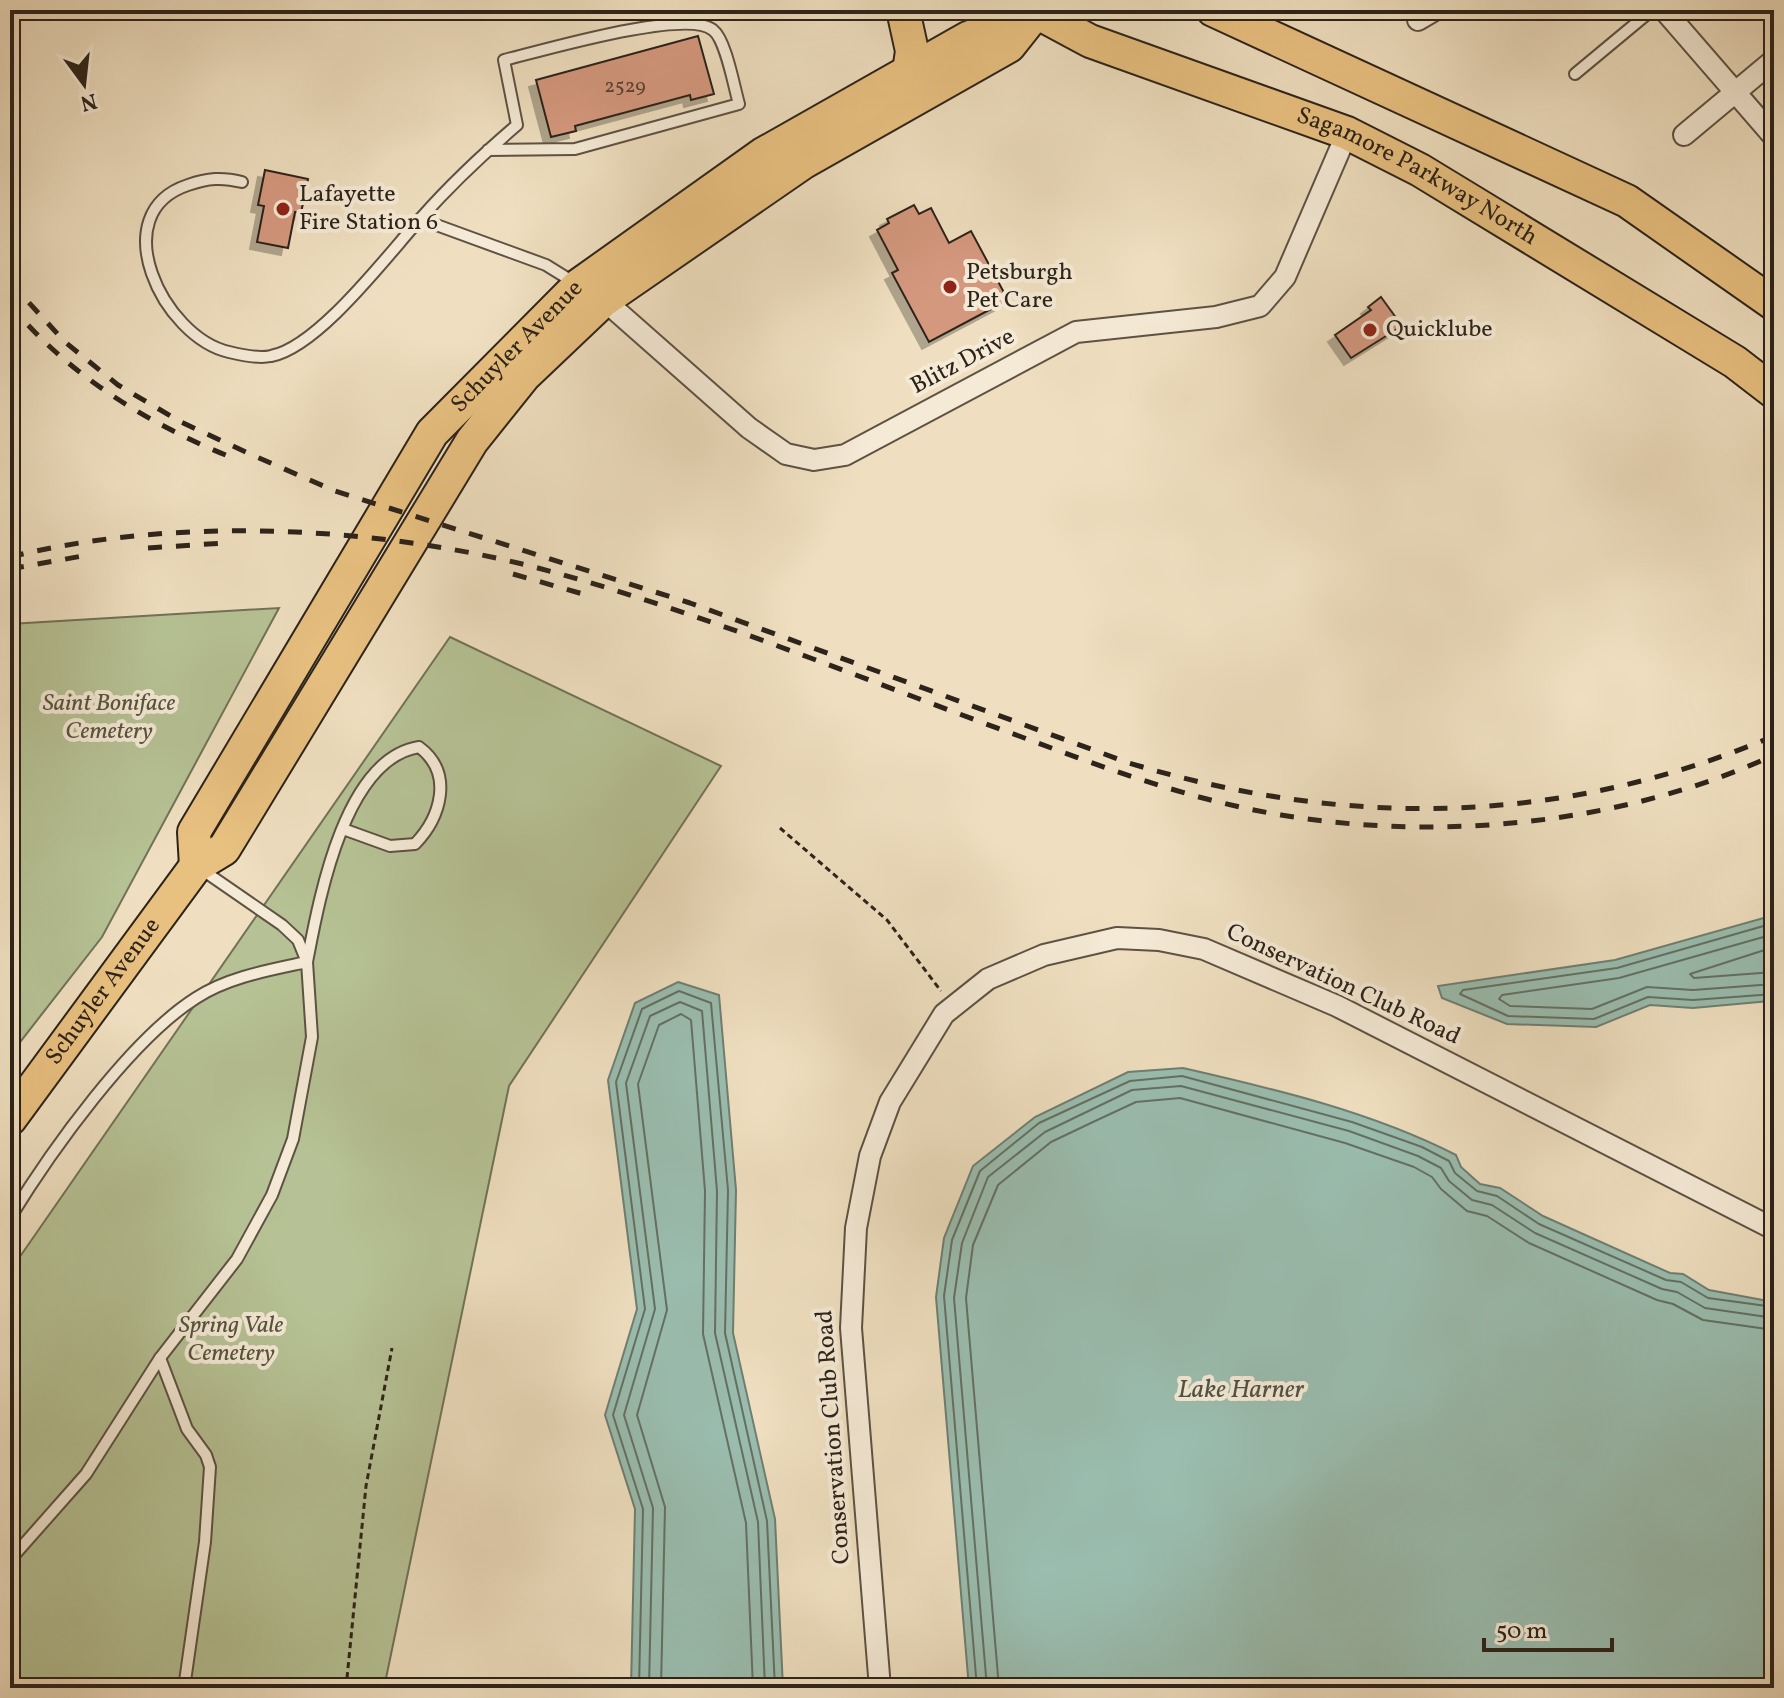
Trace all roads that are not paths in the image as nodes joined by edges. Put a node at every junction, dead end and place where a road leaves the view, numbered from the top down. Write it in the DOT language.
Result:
graph roads {
  1 [pos="903,10"];
  2 [pos="1213,10"];
  3 [pos="1652,10"];
  4 [pos="1664,10"];
  5 [pos="1037,11"];
  6 [pos="1774,60"];
  7 [pos="909,72"];
  8 [pos="1575,74"];
  9 [pos="1737,91"];
  10 [pos="1347,133"];
  11 [pos="1684,135"];
  12 [pos="1774,137"];
  13 [pos="488,150"];
  14 [pos="242,182"];
  15 [pos="420,219"];
  16 [pos="592,292"];
  17 [pos="1774,304"];
  18 [pos="1774,392"];
  19 [pos="343,829"];
  20 [pos="196,866"];
  21 [pos="307,962"];
  22 [pos="10,1119"];
  23 [pos="10,1218"];
  24 [pos="1774,1229"];
  25 [pos="160,1358"];
  26 [pos="10,1560"];
  27 [pos="184,1688"];
  28 [pos="880,1688"];
  1 -- 7 [label="highway"];
  2 -- 17 [label="highway"];
  3 -- 8 [label="lane"];
  4 -- 9 [label="street"];
  5 -- 7 [label="highway, Schuyler Avenue"];
  5 -- 10 [label="highway, Sagamore Parkway North"];
  5 -- 16 [label="highway, Schuyler Avenue"];
  6 -- 9 [label="street"];
  7 -- 16 [label="highway, Schuyler Avenue"];
  9 -- 11 [label="street"];
  9 -- 12 [label="street"];
  10 -- 16 [label="street, Blitz Drive"];
  10 -- 18 [label="highway, Sagamore Parkway North"];
  13 -- 13 [label="lane"];
  13 -- 15 [label="lane"];
  14 -- 15 [label="lane"];
  15 -- 16 [label="lane"];
  16 -- 20 [label="highway, Schuyler Avenue"];
  19 -- 19 [label="lane"];
  19 -- 21 [label="lane"];
  20 -- 21 [label="lane"];
  20 -- 22 [label="highway, Schuyler Avenue"];
  21 -- 23 [label="lane"];
  21 -- 25 [label="lane"];
  24 -- 28 [label="street, Conservation Club Road"];
  25 -- 26 [label="lane"];
  25 -- 27 [label="lane"];
}
